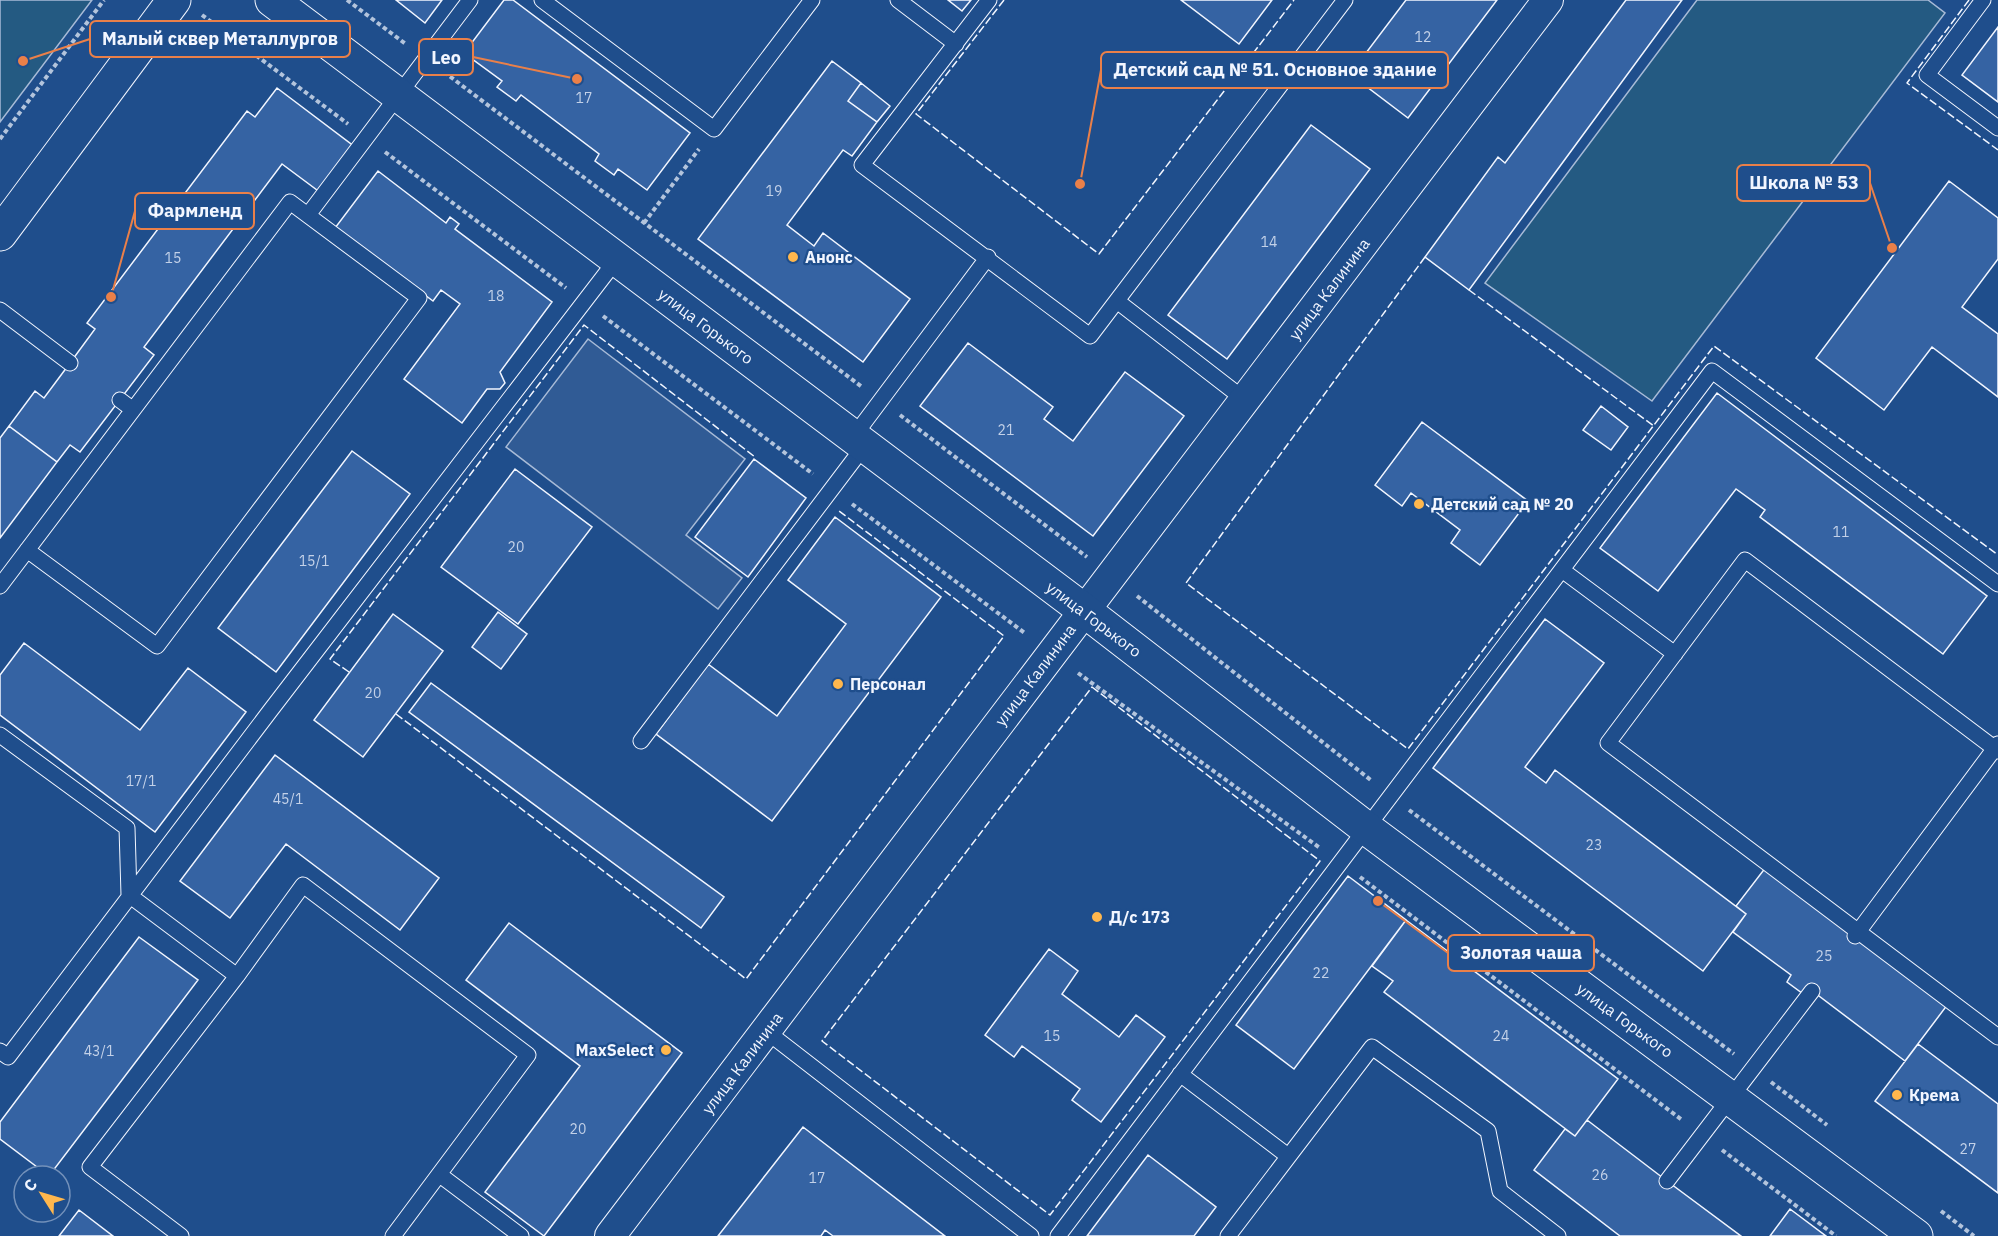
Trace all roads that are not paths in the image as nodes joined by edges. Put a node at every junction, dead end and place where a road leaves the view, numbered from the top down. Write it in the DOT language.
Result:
graph roads {
  1 [pos="272,0"];
  2 [pos="470,0"];
  3 [pos="542,0"];
  4 [pos="812,0"];
  5 [pos="897,0"];
  6 [pos="989,0"];
  7 [pos="1345,0"];
  8 [pos="1548,0"];
  9 [pos="1983,0"];
  10 [pos="187,7"];
  11 [pos="956,44"];
  12 [pos="400,96"];
  13 [pos="1998,128"];
  14 [pos="308,215"];
  15 [pos="0,234"];
  16 [pos="987,257"];
  17 [pos="617,259"];
  18 [pos="1117,301"];
  19 [pos="0,310"];
  20 [pos="70,363"];
  21 [pos="1245,400"];
  22 [pos="859,441"];
  23 [pos="27,550"];
  24 [pos="1562,570"];
  25 [pos="1998,584"];
  26 [pos="0,586"];
  27 [pos="1085,611"];
  28 [pos="1675,654"];
  29 [pos="0,735"];
  30 [pos="641,741"];
  31 [pos="1997,748"];
  32 [pos="1366,828"];
  33 [pos="129,895"];
  34 [pos="1857,933"];
  35 [pos="237,976"];
  36 [pos="1812,992"];
  37 [pos="766,1031"];
  38 [pos="1998,1037"];
  39 [pos="0,1051"];
  40 [pos="1180,1074"];
  41 [pos="1730,1097"];
  42 [pos="1288,1156"];
  43 [pos="440,1175"];
  44 [pos="1667,1182"];
  45 [pos="181,1236"];
  46 [pos="393,1236"];
  47 [pos="521,1236"];
  48 [pos="610,1236"];
  49 [pos="1031,1236"];
  50 [pos="1058,1236"];
  51 [pos="1228,1236"];
  52 [pos="1558,1236"];
  53 [pos="1916,1236"];
  1 -- 12 [label="street, улица Горького"];
  2 -- 12 [label="lane"];
  3 -- 4 [label="lane"];
  5 -- 11 [label="lane"];
  6 -- 11 [label="lane"];
  7 -- 18 [label="lane"];
  8 -- 21 [label="street, улица Калинина"];
  9 -- 13 [label="lane"];
  10 -- 15 [label="street"];
  11 -- 16 [label="lane"];
  12 -- 14 [label="lane"];
  12 -- 17 [label="street, улица Горького"];
  14 -- 23 [label="lane"];
  14 -- 23 [label="lane"];
  16 -- 18 [label="lane"];
  16 -- 22 [label="lane"];
  17 -- 22 [label="street, улица Горького"];
  17 -- 33 [label="lane"];
  18 -- 21 [label="lane"];
  19 -- 20 [label="lane"];
  21 -- 27 [label="street, улица Калинина"];
  22 -- 27 [label="street, улица Горького"];
  22 -- 30 [label="lane"];
  23 -- 26 [label="lane"];
  24 -- 25 [label="lane"];
  24 -- 28 [label="lane"];
  24 -- 32 [label="lane"];
  27 -- 32 [label="street, улица Горького"];
  27 -- 37 [label="street, улица Калинина"];
  28 -- 31 [label="lane"];
  28 -- 34 [label="lane"];
  29 -- 33 [label="lane"];
  31 -- 34 [label="lane"];
  32 -- 40 [label="lane"];
  32 -- 41 [label="street, улица Горького"];
  33 -- 35 [label="lane"];
  33 -- 39 [label="lane"];
  34 -- 38 [label="lane"];
  35 -- 43 [label="lane"];
  35 -- 45 [label="lane"];
  36 -- 41 [label="lane"];
  37 -- 48 [label="street, улица Калинина"];
  37 -- 49 [label="lane"];
  40 -- 42 [label="lane"];
  40 -- 50 [label="lane"];
  41 -- 44 [label="lane"];
  41 -- 53 [label="street, улица Горького"];
  42 -- 51 [label="lane"];
  42 -- 52 [label="lane"];
  43 -- 46 [label="lane"];
  43 -- 47 [label="lane"];
}
